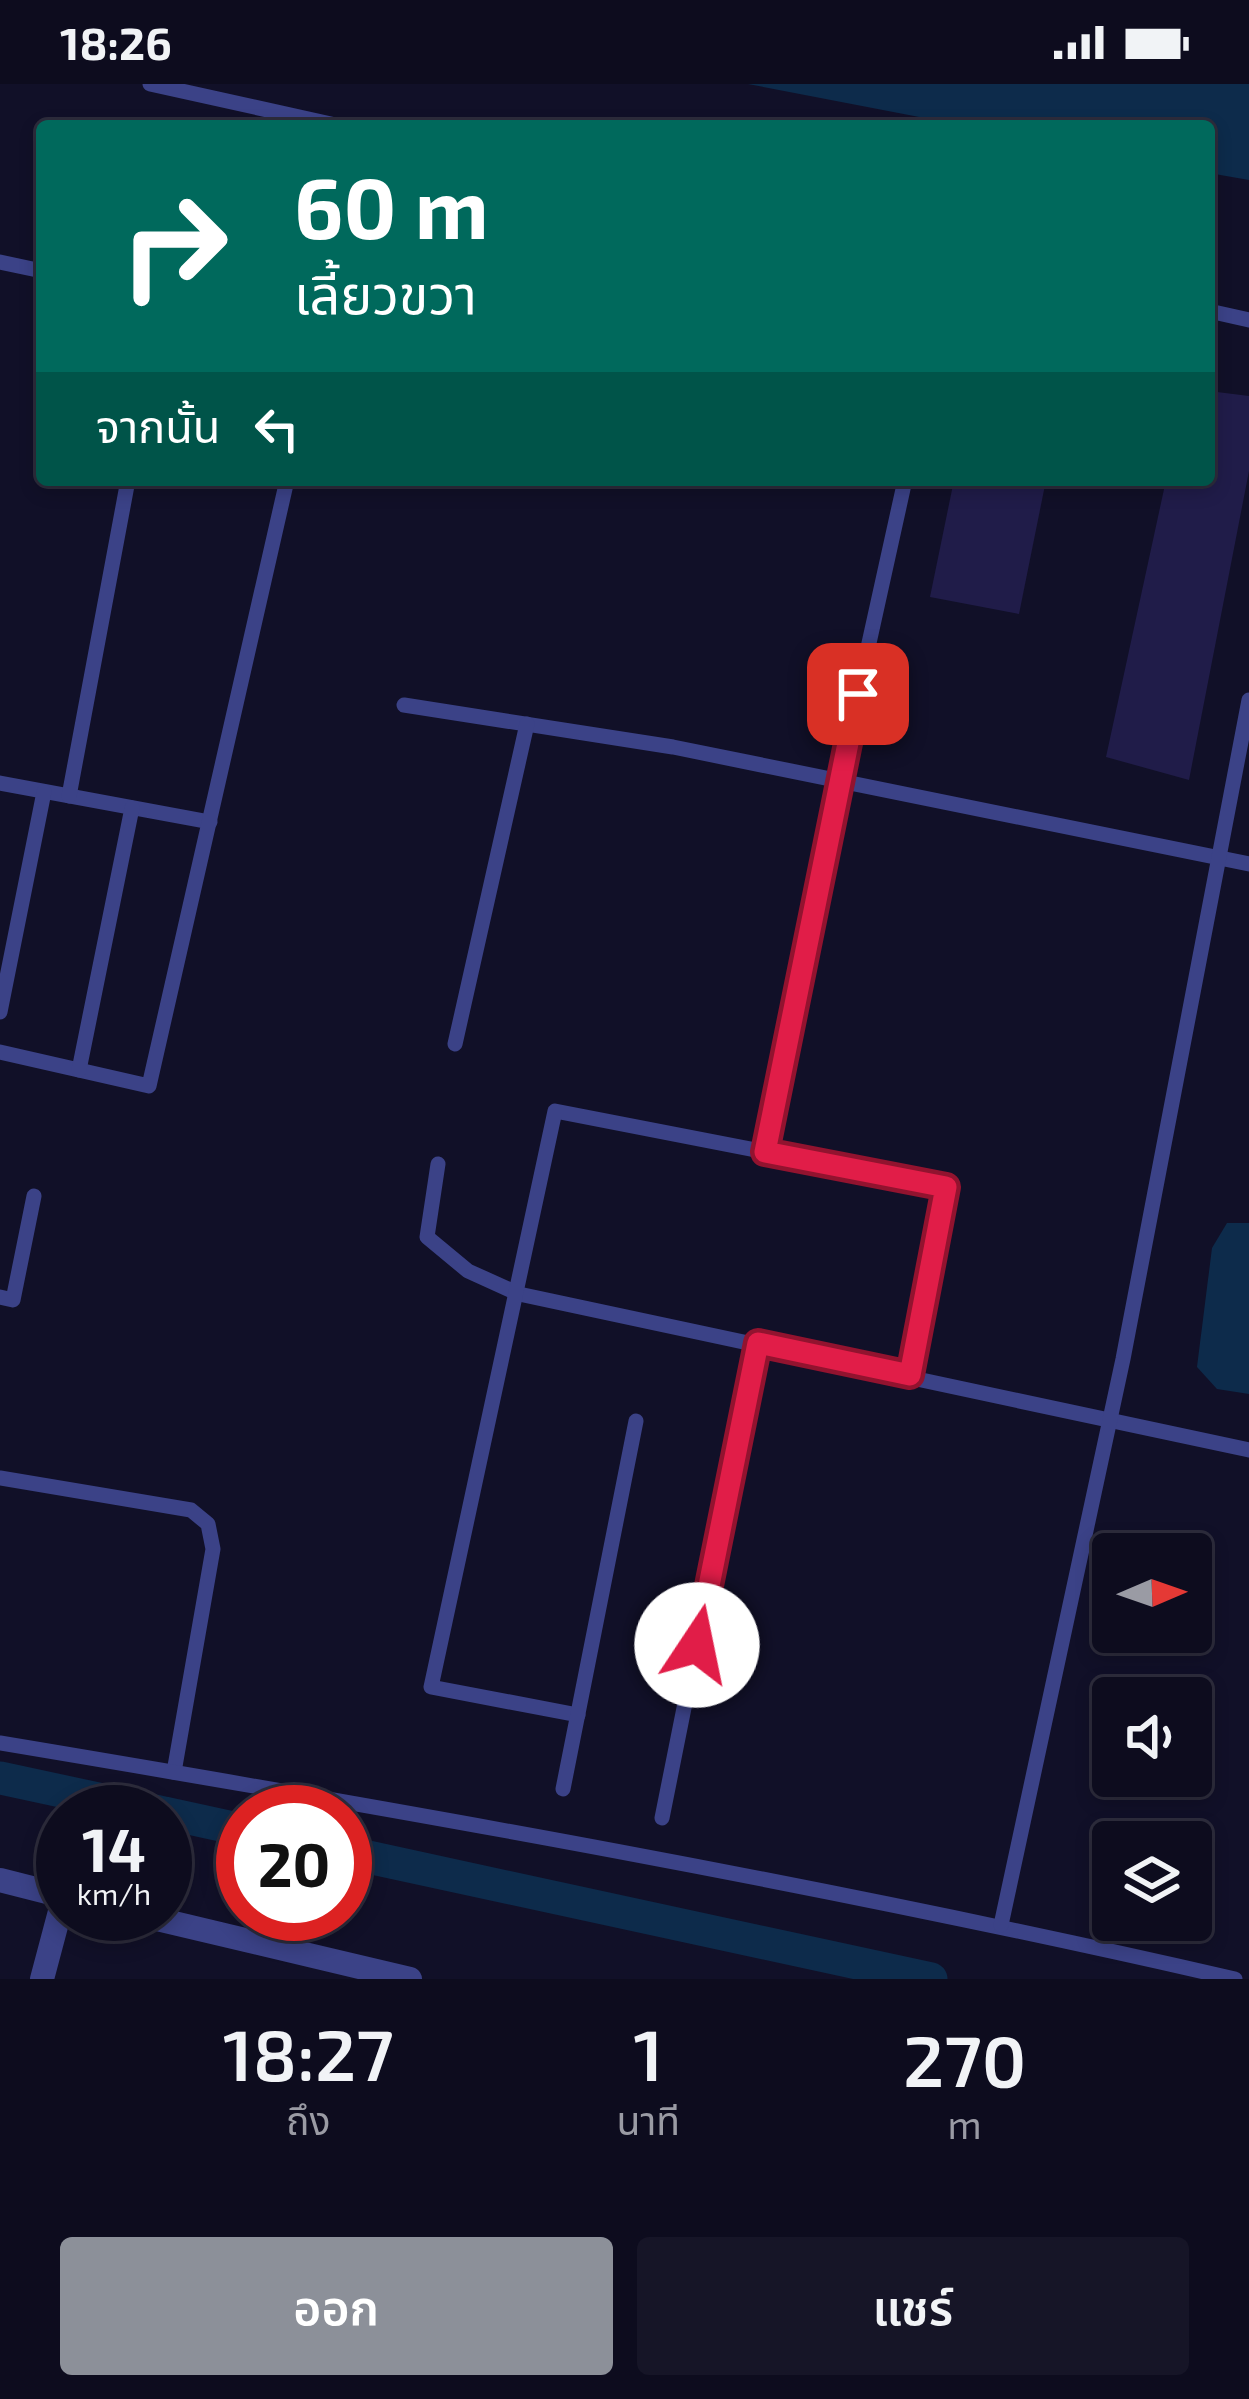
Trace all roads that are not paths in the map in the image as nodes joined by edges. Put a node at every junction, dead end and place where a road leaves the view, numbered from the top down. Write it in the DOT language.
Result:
graph roads {
  1 [pos="150,84"];
  2 [pos="313,120"];
  3 [pos="0,262"];
  4 [pos="36,270"];
  5 [pos="1215,312"];
  6 [pos="1249,320"];
  7 [pos="127,486"];
  8 [pos="286,486"];
  9 [pos="904,486"];
  10 [pos="1249,700"];
  11 [pos="404,705"];
  12 [pos="527,724"];
  13 [pos="838,779"];
  14 [pos="0,783"];
  15 [pos="44,792"];
  16 [pos="68,796"];
  17 [pos="132,808"];
  18 [pos="210,822"];
  19 [pos="1220,859"];
  20 [pos="1249,864"];
  21 [pos="0,1012"];
  22 [pos="455,1044"];
  23 [pos="0,1052"];
  24 [pos="79,1070"];
  25 [pos="765,1152"];
  26 [pos="438,1164"];
  27 [pos="34,1196"];
  28 [pos="519,1294"];
  29 [pos="0,1298"];
  30 [pos="758,1343"];
  31 [pos="910,1375"];
  32 [pos="636,1420"];
  33 [pos="1107,1420"];
  34 [pos="1249,1450"];
  35 [pos="0,1478"];
  36 [pos="578,1714"];
  37 [pos="0,1743"];
  38 [pos="174,1772"];
  39 [pos="563,1789"];
  40 [pos="662,1818"];
  41 [pos="0,1880"];
  42 [pos="36,1890"];
  43 [pos="1001,1925"];
  44 [pos="192,1932"];
  45 [pos="52,1941"];
  46 [pos="306,1968"];
  47 [pos="42,1979"];
  48 [pos="410,1979"];
  49 [pos="1235,1979"];
  1 -- 2 [label="lane"];
  3 -- 4 [label="lane"];
  5 -- 6 [label="lane"];
  7 -- 16 [label="lane"];
  8 -- 18 [label="lane"];
  9 -- 13 [label="lane"];
  10 -- 19 [label="lane"];
  11 -- 12 [label="lane"];
  12 -- 13 [label="lane"];
  12 -- 22 [label="lane"];
  13 -- 19 [label="lane"];
  13 -- 25 [label="lane"];
  14 -- 15 [label="lane"];
  15 -- 16 [label="lane"];
  15 -- 21 [label="lane"];
  16 -- 17 [label="lane"];
  17 -- 18 [label="lane"];
  17 -- 24 [label="lane"];
  18 -- 24 [label="lane"];
  19 -- 20 [label="lane"];
  19 -- 33 [label="lane"];
  23 -- 24 [label="lane"];
  25 -- 28 [label="lane"];
  25 -- 31 [label="lane"];
  26 -- 28 [label="lane"];
  27 -- 29 [label="lane"];
  28 -- 30 [label="lane"];
  28 -- 36 [label="lane"];
  30 -- 31 [label="lane"];
  30 -- 40 [label="lane"];
  31 -- 33 [label="lane"];
  32 -- 36 [label="lane"];
  33 -- 34 [label="lane"];
  33 -- 43 [label="lane"];
  35 -- 38 [label="lane"];
  36 -- 39 [label="lane"];
  37 -- 38 [label="lane"];
  38 -- 43 [label="lane"];
  41 -- 42 [label="street"];
  43 -- 49 [label="lane"];
  44 -- 46 [label="street"];
  45 -- 47 [label="street"];
  46 -- 48 [label="street"];
}
